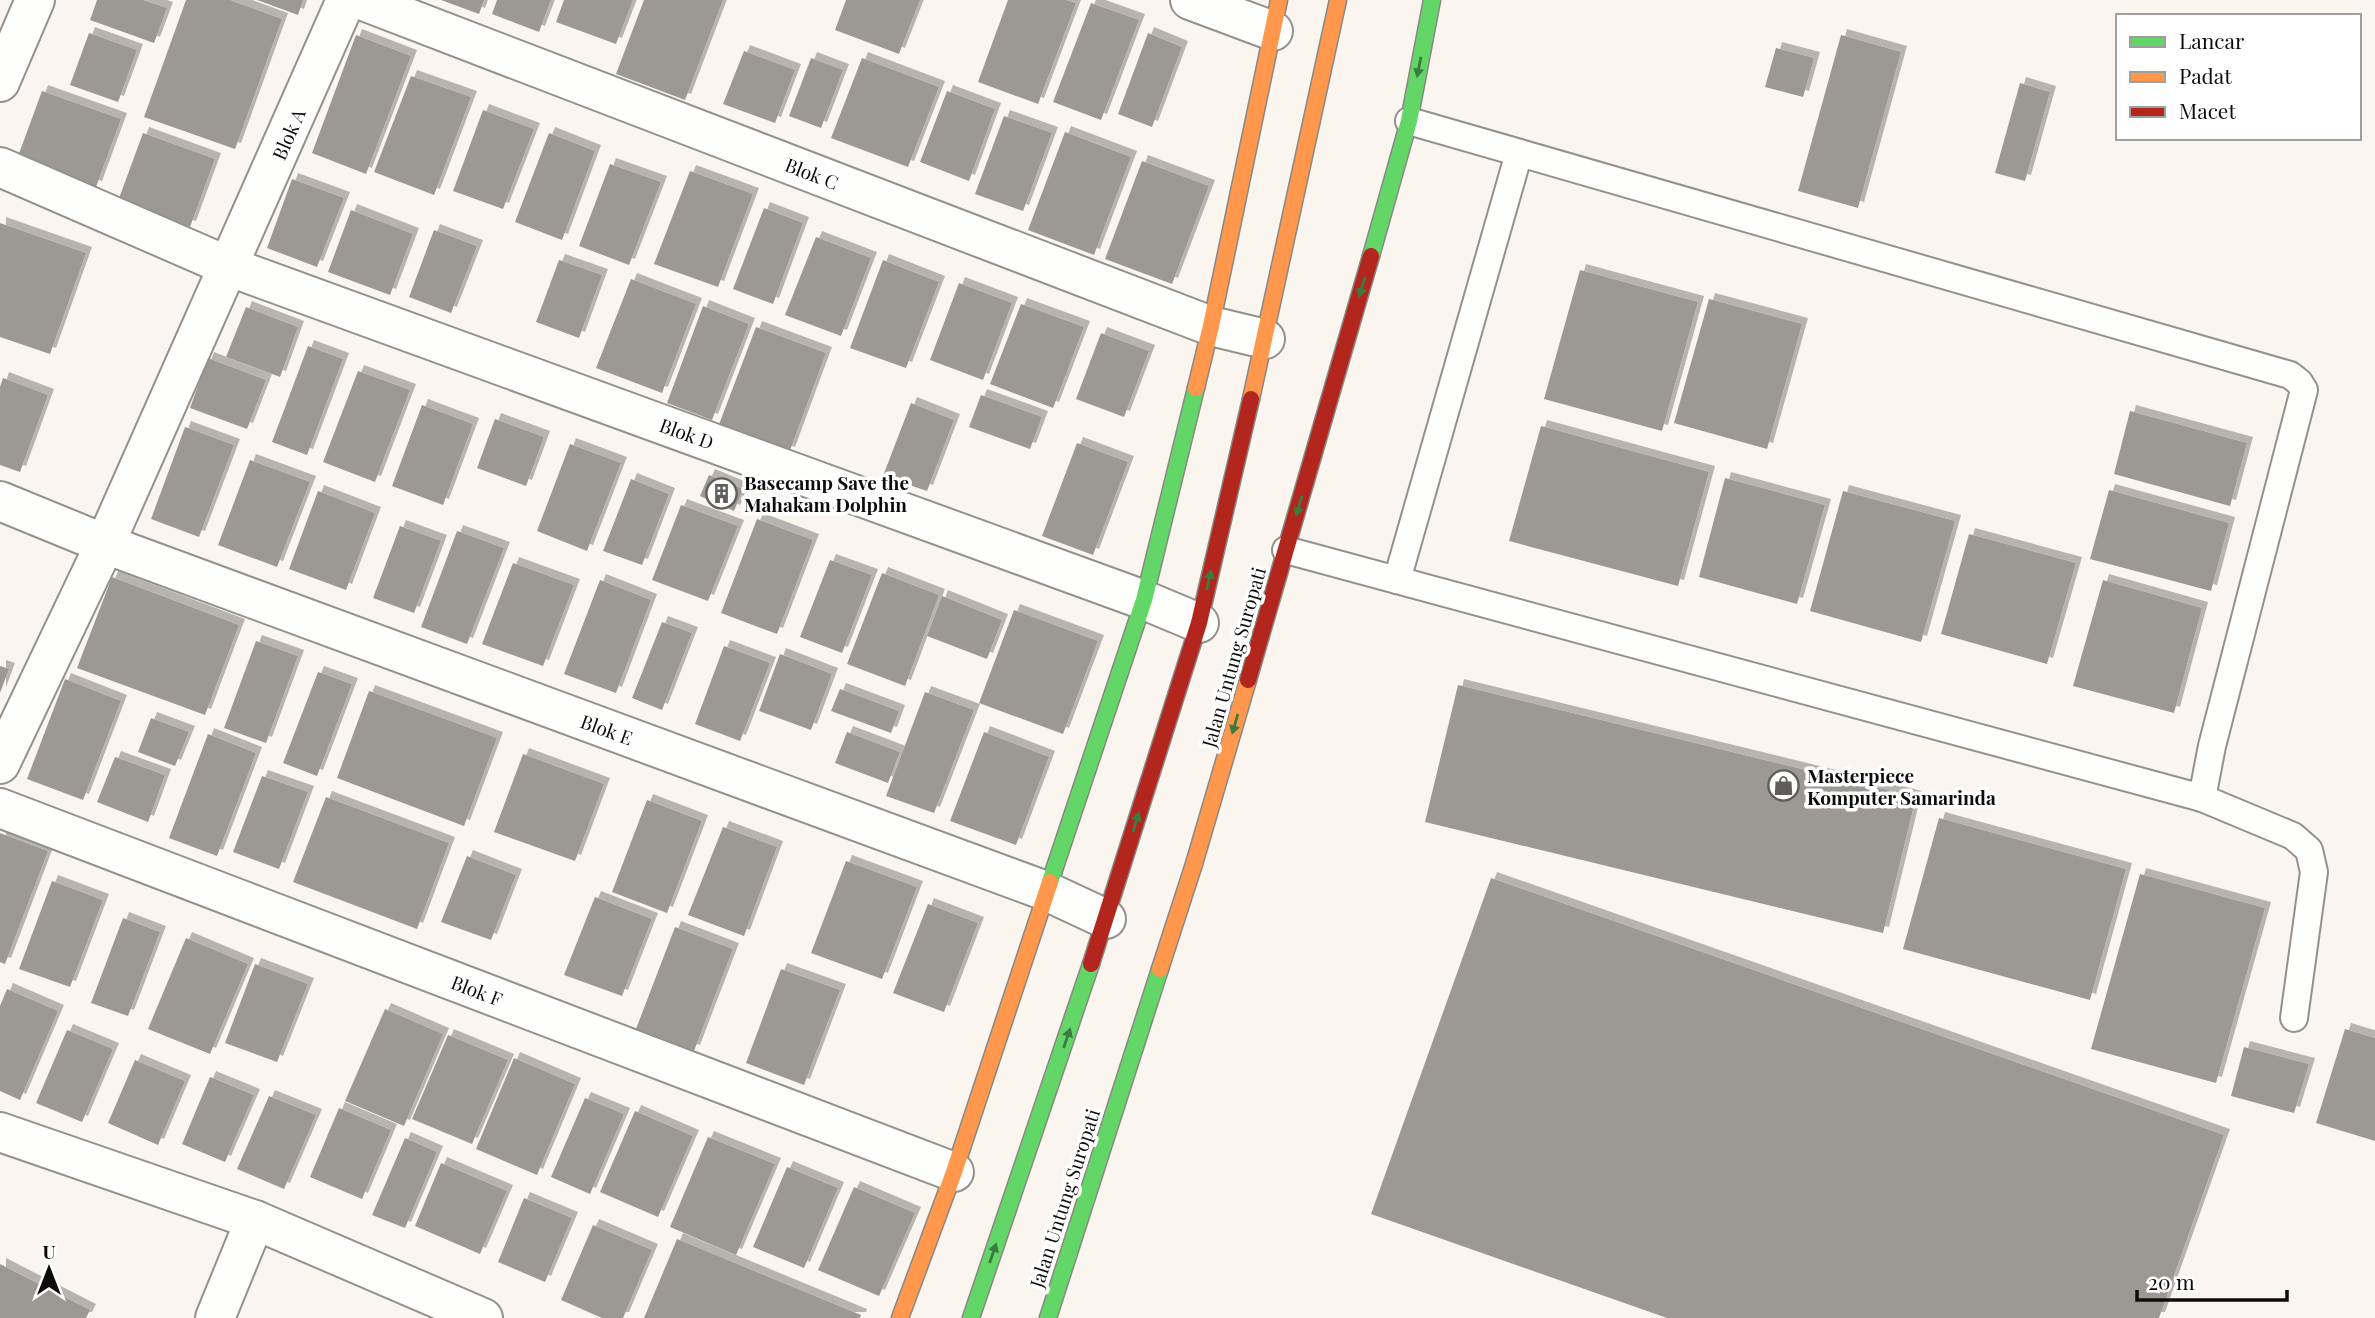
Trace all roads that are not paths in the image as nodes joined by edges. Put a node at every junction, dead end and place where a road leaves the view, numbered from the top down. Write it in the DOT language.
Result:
graph roads {
  1 [pos="35,0"];
  2 [pos="346,0"];
  3 [pos="361,0"];
  4 [pos="1190,0"];
  5 [pos="1338,0"];
  6 [pos="1432,0"];
  7 [pos="1276,15"];
  8 [pos="0,82"];
  9 [pos="1409,121"];
  10 [pos="1519,153"];
  11 [pos="0,166"];
  12 [pos="230,267"];
  13 [pos="1211,326"];
  14 [pos="1265,338"];
  15 [pos="0,501"];
  16 [pos="105,544"];
  17 [pos="1286,550"];
  18 [pos="1397,580"];
  19 [pos="1144,600"];
  20 [pos="1199,623"];
  21 [pos="0,764"];
  22 [pos="2202,798"];
  23 [pos="0,808"];
  24 [pos="1046,891"];
  25 [pos="1106,919"];
  26 [pos="2294,1018"];
  27 [pos="0,1132"];
  28 [pos="954,1172"];
  29 [pos="255,1220"];
  30 [pos="215,1318"];
  31 [pos="483,1318"];
  32 [pos="900,1318"];
  33 [pos="971,1318"];
  34 [pos="1048,1318"];
  1 -- 8 [label="street"];
  2 -- 12 [label="street, Blok A"];
  3 -- 13 [label="street, Blok C"];
  4 -- 7 [label="street"];
  5 -- 14 [label="main road"];
  6 -- 9 [label="main road, Jalan Untung Suropati, one-way"];
  7 -- 13 [label="main road"];
  9 -- 10 [label="lane"];
  9 -- 17 [label="main road, Jalan Untung Suropati, one-way"];
  10 -- 18 [label="lane"];
  10 -- 22 [label="lane"];
  11 -- 12 [label="street, Blok D"];
  12 -- 16 [label="street, Blok A"];
  12 -- 19 [label="street, Blok D"];
  13 -- 14 [label="street, Blok C"];
  13 -- 19 [label="main road"];
  20 -- 14 [label="main road, one-way"];
  15 -- 16 [label="street, Blok E"];
  16 -- 21 [label="street, Blok A"];
  16 -- 24 [label="street, Blok E"];
  17 -- 18 [label="lane"];
  17 -- 34 [label="main road, Jalan Untung Suropati, one-way"];
  18 -- 22 [label="lane"];
  19 -- 20 [label="street, Blok D"];
  19 -- 24 [label="main road"];
  25 -- 20 [label="main road, one-way"];
  22 -- 26 [label="lane"];
  23 -- 28 [label="street, Blok F"];
  24 -- 25 [label="street, Blok E"];
  24 -- 28 [label="main road"];
  33 -- 25 [label="main road, one-way"];
  27 -- 29 [label="street"];
  28 -- 32 [label="main road"];
  29 -- 30 [label="street"];
  29 -- 31 [label="street"];
}
